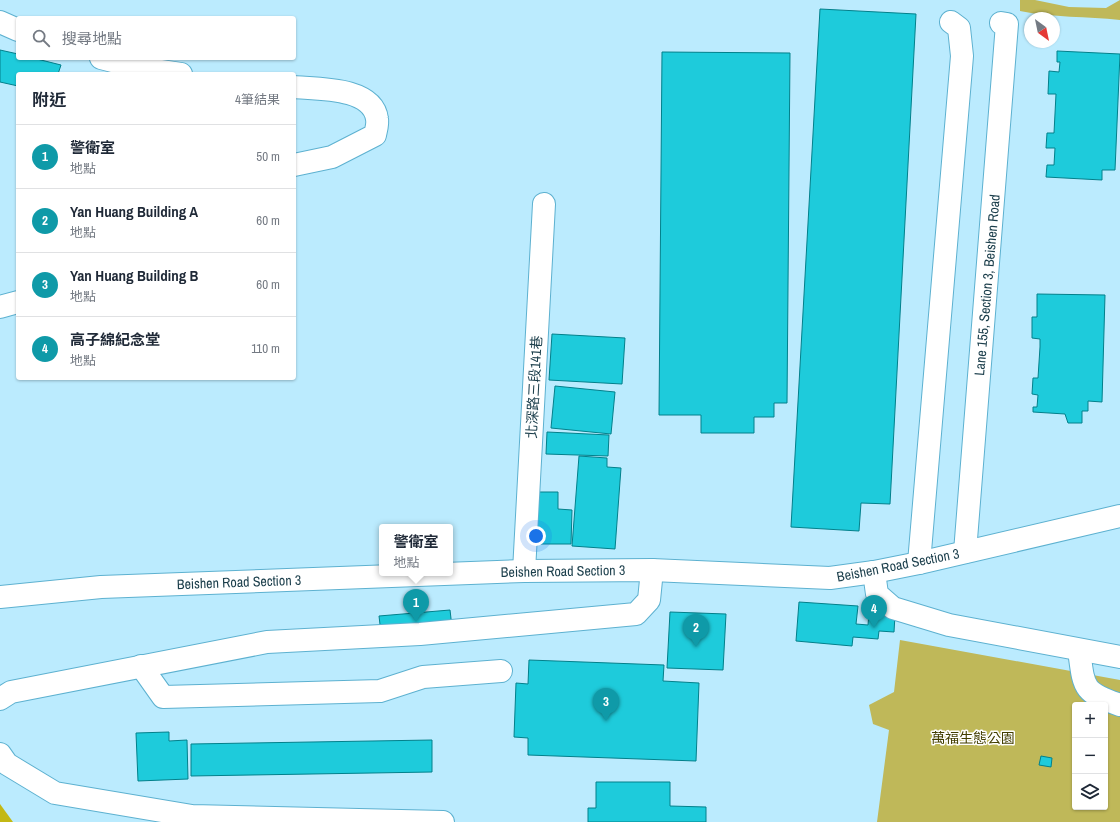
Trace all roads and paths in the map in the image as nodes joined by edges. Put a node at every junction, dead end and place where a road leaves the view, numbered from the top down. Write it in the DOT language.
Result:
graph roads {
  1 [pos="0,22"];
  2 [pos="951,22"];
  3 [pos="1001,23"];
  4 [pos="16,29"];
  5 [pos="110,60"];
  6 [pos="167,72"];
  7 [pos="296,87"];
  8 [pos="296,165"];
  9 [pos="544,204"];
  10 [pos="16,303"];
  11 [pos="0,307"];
  12 [pos="1120,516"];
  13 [pos="965,552"];
  14 [pos="919,563"];
  15 [pos="652,570"];
  16 [pos="524,571"];
  17 [pos="874,572"];
  18 [pos="453,574"];
  19 [pos="392,576"];
  20 [pos="0,597"];
  21 [pos="1079,650"];
  22 [pos="1120,657"];
  23 [pos="141,666"];
  24 [pos="501,671"];
  25 [pos="0,699"];
  26 [pos="1120,705"];
  27 [pos="0,754"];
  28 [pos="443,822"];
  1 -- 4 [label="main road"];
  2 -- 14 [label="main road"];
  3 -- 13 [label="main road, Lane 155, Section 3, Beishen Road"];
  5 -- 6 [label="main road"];
  7 -- 8 [label="main road"];
  9 -- 16 [label="main road, 北深路三段141巷"];
  10 -- 11 [label="main road"];
  12 -- 13 [label="main road, Beishen Road Section 3"];
  13 -- 14 [label="main road, Beishen Road Section 3"];
  14 -- 17 [label="main road, Beishen Road Section 3"];
  15 -- 16 [label="main road, Beishen Road Section 3"];
  15 -- 17 [label="main road, Beishen Road Section 3"];
  15 -- 23 [label="main road"];
  16 -- 18 [label="main road, Beishen Road Section 3"];
  17 -- 21 [label="main road"];
  19 -- 20 [label="main road, Beishen Road Section 3"];
  21 -- 22 [label="main road"];
  21 -- 26 [label="main road"];
  23 -- 24 [label="main road"];
  23 -- 25 [label="main road"];
  27 -- 28 [label="main road"];
}
